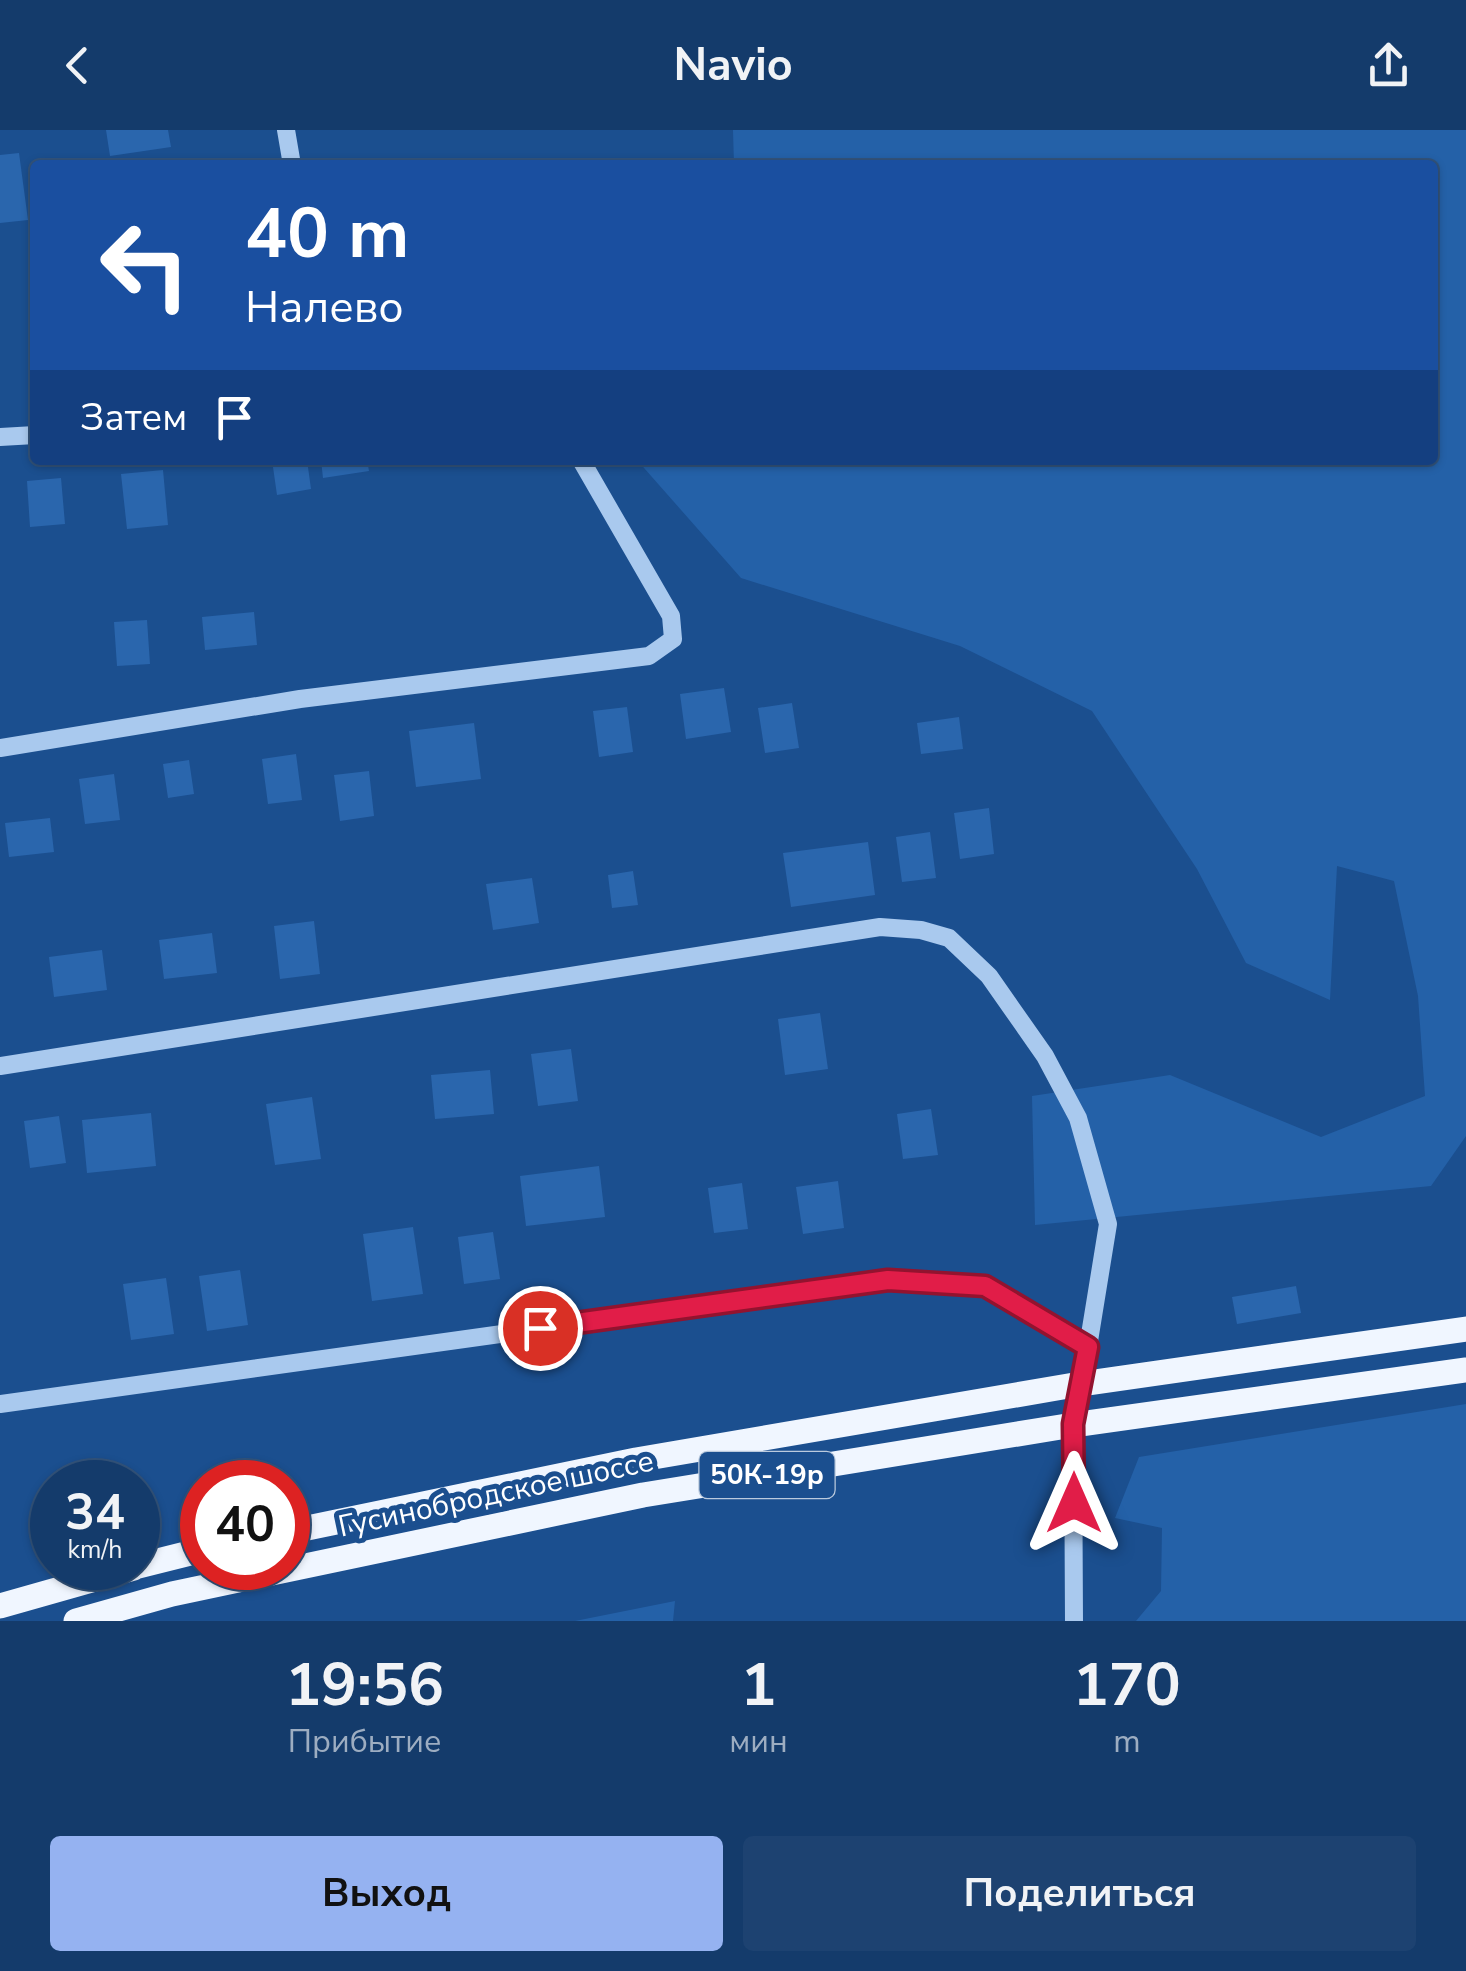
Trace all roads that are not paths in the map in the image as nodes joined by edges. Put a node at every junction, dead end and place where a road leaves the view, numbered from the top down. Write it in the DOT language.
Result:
graph roads {
  1 [pos="286,130"];
  2 [pos="291,160"];
  3 [pos="30,434"];
  4 [pos="0,436"];
  5 [pos="584,465"];
  6 [pos="0,748"];
  7 [pos="0,1066"];
  8 [pos="1466,1330"];
  9 [pos="1088,1347"];
  10 [pos="1466,1370"];
  11 [pos="1080,1384"];
  12 [pos="0,1404"];
  13 [pos="1073,1424"];
  14 [pos="310,1527"];
  15 [pos="56,1590"];
  16 [pos="0,1606"];
  17 [pos="76,1621"];
  18 [pos="1074,1621"];
  1 -- 2 [label="street"];
  3 -- 4 [label="street"];
  5 -- 6 [label="street"];
  7 -- 9 [label="street"];
  8 -- 11 [label="main road, Гусинобродское шоссе / 50К-19р"];
  9 -- 11 [label="street"];
  9 -- 12 [label="street"];
  10 -- 13 [label="main road, Гусинобродское шоссе / 50К-19р"];
  11 -- 13 [label="street"];
  11 -- 14 [label="main road, Гусинобродское шоссе / 50К-19р"];
  13 -- 17 [label="main road, Гусинобродское шоссе / 50К-19р"];
  13 -- 18 [label="street"];
  15 -- 16 [label="main road"];
}
